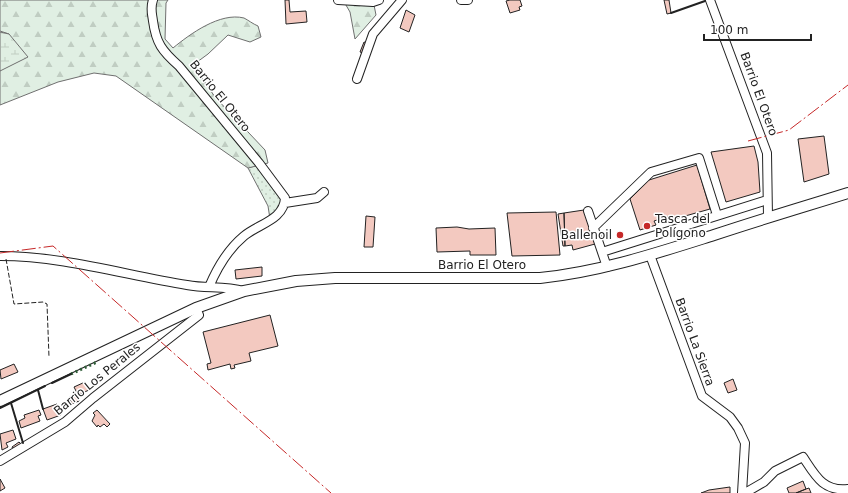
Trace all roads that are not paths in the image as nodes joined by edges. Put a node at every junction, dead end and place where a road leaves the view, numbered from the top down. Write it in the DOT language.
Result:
graph roads {
  1 [pos="153,0"];
  2 [pos="338,0"];
  3 [pos="379,0"];
  4 [pos="402,0"];
  5 [pos="461,0"];
  6 [pos="468,0"];
  7 [pos="710,0"];
  8 [pos="357,79"];
  9 [pos="324,192"];
  10 [pos="848,193"];
  11 [pos="767,200"];
  12 [pos="285,203"];
  13 [pos="588,211"];
  14 [pos="717,216"];
  15 [pos="768,217"];
  16 [pos="593,228"];
  17 [pos="602,252"];
  18 [pos="650,255"];
  19 [pos="0,256"];
  20 [pos="607,267"];
  21 [pos="428,278"];
  22 [pos="209,287"];
  23 [pos="244,291"];
  24 [pos="196,308"];
  25 [pos="0,401"];
  26 [pos="0,461"];
  27 [pos="848,489"];
  28 [pos="742,493"];
  29 [pos="746,493"];
  1 -- 12 [label="street, Barrio El Otero"];
  2 -- 3 [label="street"];
  4 -- 8 [label="street"];
  5 -- 6 [label="street"];
  7 -- 11 [label="street, Barrio El Otero"];
  9 -- 12 [label="street"];
  10 -- 15 [label="main road, Barrio El Otero"];
  11 -- 14 [label="street"];
  11 -- 15 [label="street, Barrio El Otero"];
  12 -- 22 [label="street"];
  13 -- 16 [label="street"];
  14 -- 16 [label="street"];
  14 -- 17 [label="street"];
  15 -- 18 [label="main road, Barrio El Otero"];
  16 -- 17 [label="street"];
  17 -- 20 [label="street"];
  18 -- 20 [label="main road, Barrio El Otero"];
  18 -- 28 [label="street, Barrio La Sierra"];
  19 -- 22 [label="street, Barrio Los Perales"];
  20 -- 21 [label="main road, Barrio El Otero"];
  21 -- 23 [label="main road, Barrio Los Perales"];
  22 -- 23 [label="street, Barrio Los Perales"];
  23 -- 24 [label="main road, Barrio Los Perales"];
  24 -- 25 [label="main road, Barrio Los Perales"];
  24 -- 26 [label="street, Barrio Los Perales"];
  27 -- 29 [label="street"];
}
